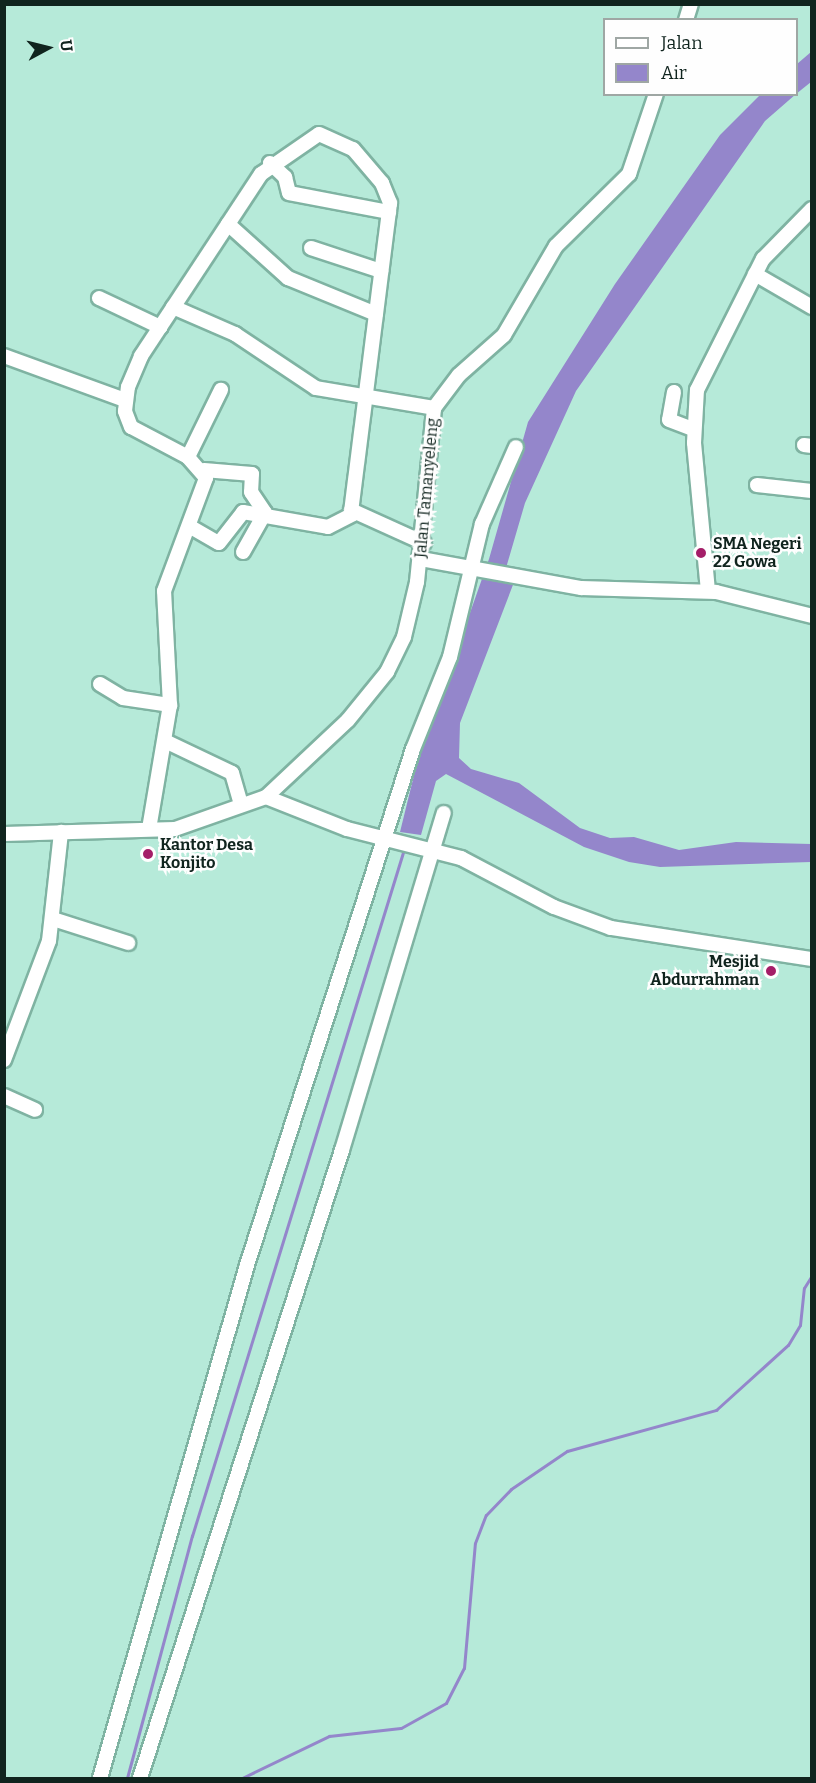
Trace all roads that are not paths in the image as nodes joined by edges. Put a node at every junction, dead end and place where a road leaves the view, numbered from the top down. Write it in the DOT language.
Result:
graph roads {
  1 [pos="655,96"];
  2 [pos="270,163"];
  3 [pos="812,210"];
  4 [pos="389,212"];
  5 [pos="228,224"];
  6 [pos="311,248"];
  7 [pos="381,271"];
  8 [pos="755,274"];
  9 [pos="99,298"];
  10 [pos="173,307"];
  11 [pos="812,307"];
  12 [pos="376,314"];
  13 [pos="160,327"];
  14 [pos="4,356"];
  15 [pos="221,390"];
  16 [pos="674,392"];
  17 [pos="125,400"];
  18 [pos="365,400"];
  19 [pos="434,408"];
  20 [pos="693,429"];
  21 [pos="516,447"];
  22 [pos="188,457"];
  23 [pos="204,470"];
  24 [pos="758,485"];
  25 [pos="812,491"];
  26 [pos="265,513"];
  27 [pos="353,514"];
  28 [pos="189,526"];
  29 [pos="424,543"];
  30 [pos="243,552"];
  31 [pos="421,559"];
  32 [pos="478,570"];
  33 [pos="708,591"];
  34 [pos="812,616"];
  35 [pos="100,684"];
  36 [pos="170,705"];
  37 [pos="165,741"];
  38 [pos="266,797"];
  39 [pos="241,804"];
  40 [pos="444,813"];
  41 [pos="149,829"];
  42 [pos="61,832"];
  43 [pos="4,834"];
  44 [pos="391,841"];
  45 [pos="429,849"];
  46 [pos="53,919"];
  47 [pos="128,943"];
  48 [pos="812,959"];
  49 [pos="4,1060"];
  50 [pos="4,1096"];
  51 [pos="35,1110"];
  52 [pos="100,1779"];
  53 [pos="140,1779"];
  1 -- 19 [label="street, Jalan Tamanyeleng"];
  2 -- 4 [label="street"];
  2 -- 4 [label="street"];
  2 -- 5 [label="street"];
  3 -- 8 [label="street"];
  4 -- 7 [label="street"];
  5 -- 10 [label="street"];
  5 -- 12 [label="street"];
  6 -- 7 [label="street"];
  7 -- 12 [label="street"];
  8 -- 11 [label="street"];
  8 -- 20 [label="street"];
  9 -- 13 [label="street"];
  10 -- 13 [label="street"];
  10 -- 18 [label="street"];
  12 -- 18 [label="street"];
  13 -- 17 [label="street"];
  14 -- 17 [label="street"];
  15 -- 22 [label="street"];
  16 -- 20 [label="street"];
  17 -- 22 [label="street"];
  18 -- 19 [label="street"];
  18 -- 27 [label="street"];
  19 -- 29 [label="street, Jalan Tamanyeleng"];
  20 -- 33 [label="street"];
  21 -- 32 [label="street"];
  22 -- 23 [label="street"];
  23 -- 26 [label="street"];
  23 -- 28 [label="street"];
  24 -- 25 [label="street"];
  26 -- 27 [label="street"];
  26 -- 28 [label="street"];
  26 -- 30 [label="street"];
  27 -- 29 [label="street"];
  28 -- 36 [label="street"];
  29 -- 31 [label="street, Jalan Tamanyeleng"];
  31 -- 32 [label="street"];
  31 -- 38 [label="street, Jalan Tamanyeleng"];
  32 -- 33 [label="street"];
  32 -- 44 [label="street"];
  33 -- 34 [label="street"];
  35 -- 36 [label="street"];
  36 -- 37 [label="street"];
  37 -- 39 [label="street"];
  37 -- 41 [label="street"];
  38 -- 39 [label="street"];
  38 -- 44 [label="street"];
  39 -- 41 [label="street"];
  40 -- 45 [label="street"];
  41 -- 42 [label="street"];
  42 -- 43 [label="street"];
  42 -- 46 [label="street"];
  44 -- 45 [label="street"];
  44 -- 52 [label="street"];
  45 -- 48 [label="street"];
  45 -- 53 [label="street"];
  46 -- 47 [label="street"];
  46 -- 49 [label="street"];
  50 -- 51 [label="street"];
}
